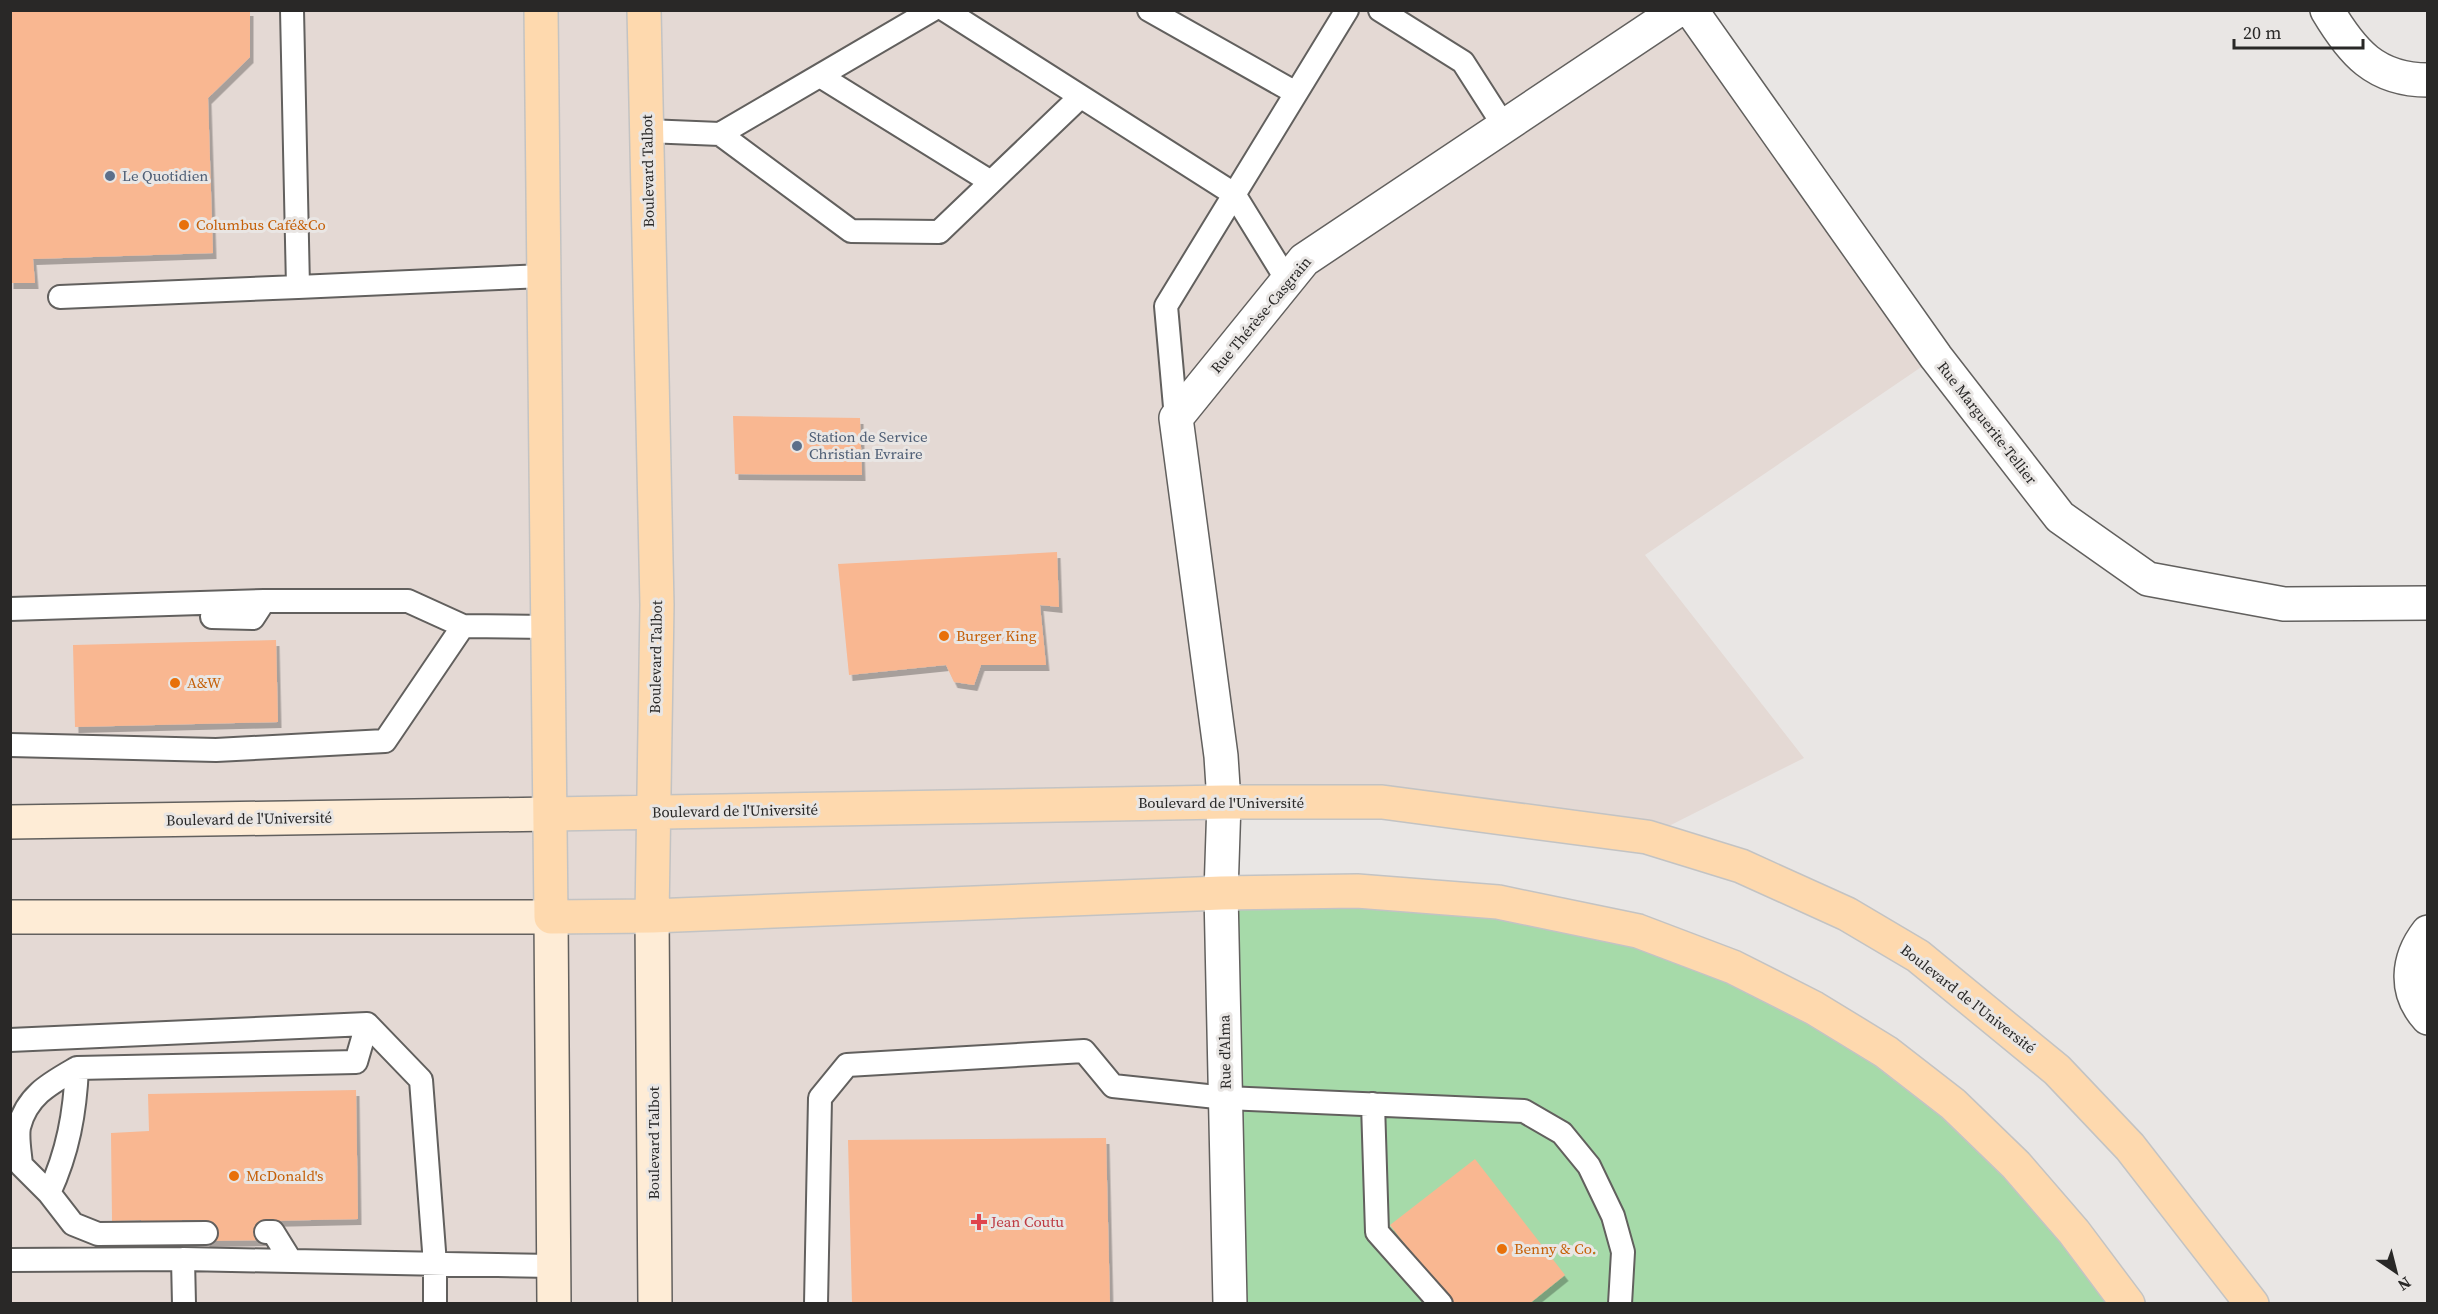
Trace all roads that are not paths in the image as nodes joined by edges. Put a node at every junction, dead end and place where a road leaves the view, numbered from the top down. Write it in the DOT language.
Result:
graph roads {
  1 [pos="292,10"];
  2 [pos="541,10"];
  3 [pos="644,10"];
  4 [pos="932,10"];
  5 [pos="945,10"];
  6 [pos="1149,10"];
  7 [pos="1347,10"];
  8 [pos="1380,10"];
  9 [pos="1678,10"];
  10 [pos="1691,10"];
  11 [pos="2327,10"];
  12 [pos="820,76"];
  13 [pos="2427,80"];
  14 [pos="1296,93"];
  15 [pos="1080,96"];
  16 [pos="1504,126"];
  17 [pos="647,131"];
  18 [pos="720,134"];
  19 [pos="991,182"];
  20 [pos="1234,194"];
  21 [pos="544,276"];
  22 [pos="1287,280"];
  23 [pos="298,287"];
  24 [pos="60,297"];
  25 [pos="1176,418"];
  26 [pos="264,601"];
  27 [pos="2427,603"];
  28 [pos="10,609"];
  29 [pos="10,619"];
  30 [pos="463,626"];
  31 [pos="549,627"];
  32 [pos="10,732"];
  33 [pos="10,745"];
  34 [pos="216,750"];
  35 [pos="1224,802"];
  36 [pos="653,813"];
  37 [pos="551,814"];
  38 [pos="10,822"];
  39 [pos="1221,893"];
  40 [pos="652,916"];
  41 [pos="10,917"];
  42 [pos="551,917"];
  43 [pos="2427,932"];
  44 [pos="2427,1018"];
  45 [pos="367,1024"];
  46 [pos="10,1040"];
  47 [pos="77,1068"];
  48 [pos="1226,1098"];
  49 [pos="1373,1104"];
  50 [pos="49,1193"];
  51 [pos="266,1232"];
  52 [pos="206,1233"];
  53 [pos="183,1259"];
  54 [pos="10,1260"];
  55 [pos="291,1261"];
  56 [pos="435,1264"];
  57 [pos="553,1266"];
  58 [pos="183,1304"];
  59 [pos="435,1304"];
  60 [pos="554,1304"];
  61 [pos="655,1304"];
  62 [pos="816,1304"];
  63 [pos="1230,1304"];
  64 [pos="1441,1304"];
  65 [pos="1620,1304"];
  66 [pos="2128,1304"];
  67 [pos="2252,1304"];
  1 -- 23 [label="lane"];
  2 -- 21 [label="main road"];
  3 -- 17 [label="main road, Boulevard Talbot"];
  4 -- 12 [label="lane"];
  5 -- 15 [label="lane"];
  6 -- 14 [label="lane"];
  7 -- 14 [label="lane"];
  8 -- 16 [label="lane"];
  9 -- 16 [label="street, Rue Thérèse-Casgrain"];
  10 -- 27 [label="street, Rue Marguerite-Tellier"];
  11 -- 13 [label="street"];
  12 -- 18 [label="lane"];
  12 -- 19 [label="lane"];
  14 -- 20 [label="lane"];
  15 -- 19 [label="lane"];
  15 -- 20 [label="lane"];
  16 -- 22 [label="street, Rue Thérèse-Casgrain"];
  17 -- 18 [label="lane"];
  17 -- 36 [label="main road, Boulevard Talbot"];
  18 -- 19 [label="lane"];
  20 -- 22 [label="lane"];
  20 -- 25 [label="lane"];
  21 -- 23 [label="lane"];
  21 -- 31 [label="main road"];
  22 -- 25 [label="street, Rue Thérèse-Casgrain"];
  23 -- 24 [label="lane"];
  25 -- 35 [label="street"];
  26 -- 28 [label="lane"];
  26 -- 29 [label="lane"];
  26 -- 30 [label="lane"];
  30 -- 31 [label="lane"];
  30 -- 34 [label="lane"];
  31 -- 37 [label="main road"];
  32 -- 34 [label="lane"];
  33 -- 34 [label="lane"];
  35 -- 36 [label="main road, Boulevard de l'Université"];
  35 -- 39 [label="street, Rue d'Alma"];
  35 -- 67 [label="main road, Boulevard de l'Université"];
  36 -- 37 [label="main road, Boulevard de l'Université"];
  36 -- 40 [label="main road, Boulevard Talbot"];
  37 -- 38 [label="main road, Boulevard de l'Université"];
  37 -- 42 [label="main road"];
  39 -- 40 [label="main road"];
  39 -- 48 [label="street, Rue d'Alma"];
  39 -- 66 [label="main road"];
  40 -- 42 [label="main road"];
  40 -- 61 [label="main road, Boulevard Talbot"];
  41 -- 42 [label="main road"];
  42 -- 57 [label="main road"];
  43 -- 44 [label="street"];
  45 -- 46 [label="lane"];
  45 -- 47 [label="lane"];
  45 -- 56 [label="lane"];
  47 -- 50 [label="lane"];
  47 -- 50 [label="lane"];
  48 -- 49 [label="lane"];
  48 -- 62 [label="lane"];
  48 -- 63 [label="street, Rue d'Alma"];
  49 -- 64 [label="lane"];
  49 -- 65 [label="lane"];
  50 -- 52 [label="lane"];
  51 -- 55 [label="lane"];
  53 -- 54 [label="lane"];
  53 -- 55 [label="lane"];
  53 -- 58 [label="lane"];
  55 -- 56 [label="lane"];
  56 -- 57 [label="lane"];
  56 -- 59 [label="lane"];
  57 -- 60 [label="main road"];
}
